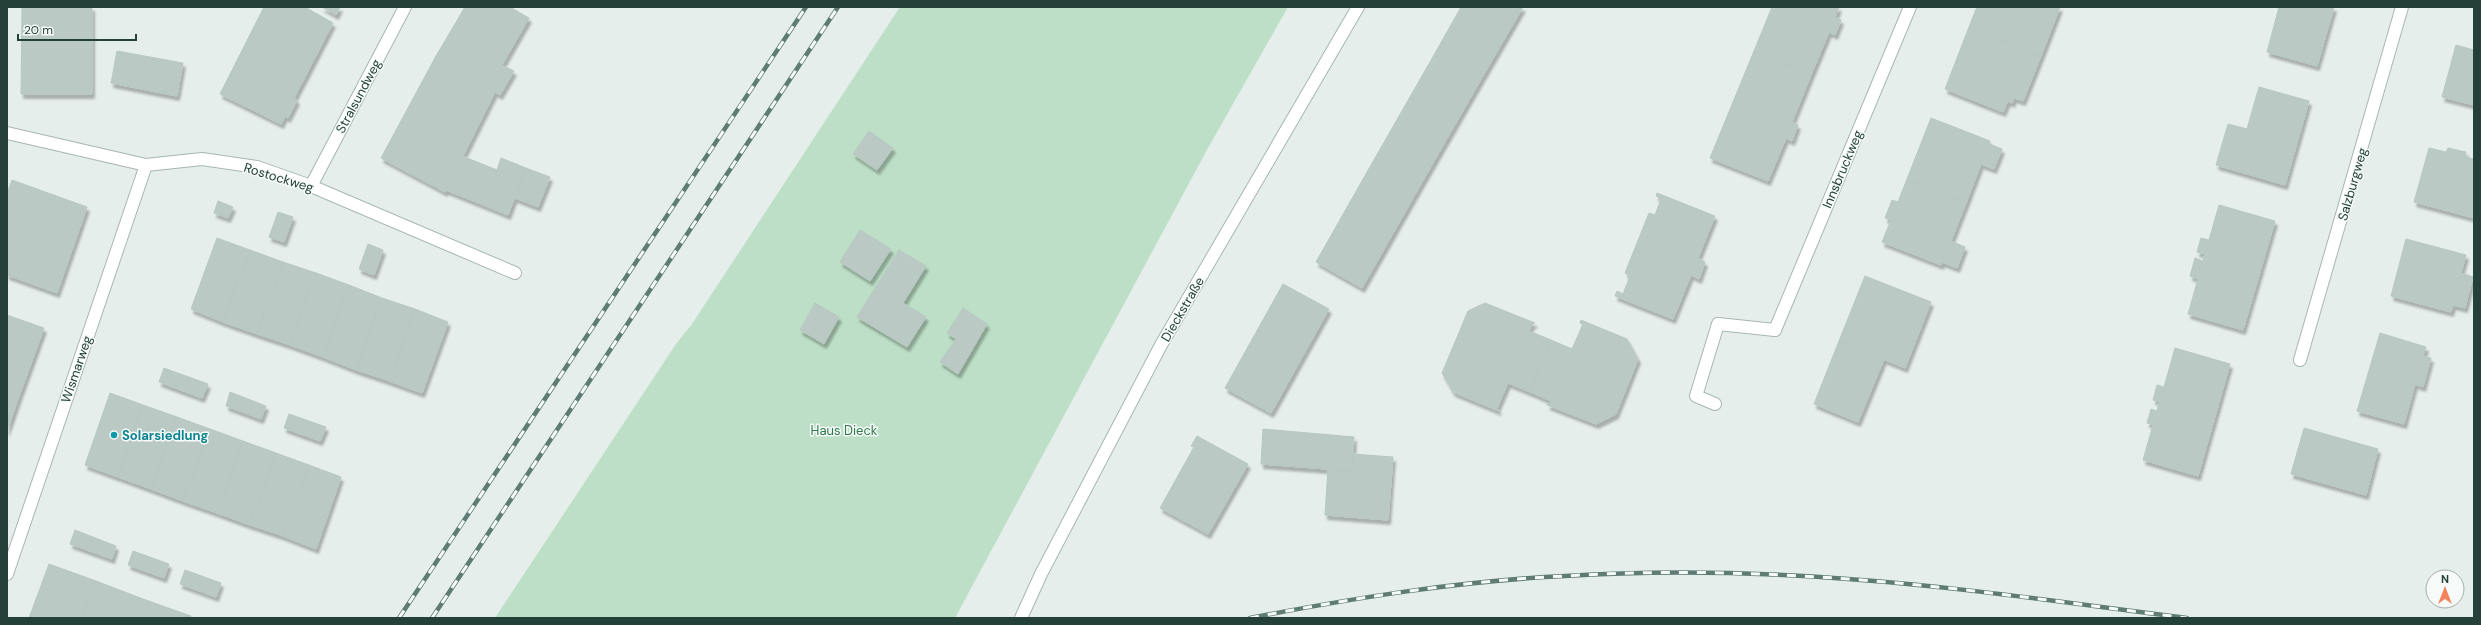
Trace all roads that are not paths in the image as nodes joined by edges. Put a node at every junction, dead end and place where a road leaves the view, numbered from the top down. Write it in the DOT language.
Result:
graph roads {
  1 [pos="404,7"];
  2 [pos="1358,7"];
  3 [pos="1910,7"];
  4 [pos="2402,7"];
  5 [pos="7,133"];
  6 [pos="146,165"];
  7 [pos="311,186"];
  8 [pos="515,273"];
  9 [pos="2300,360"];
  10 [pos="1716,404"];
  11 [pos="7,574"];
  12 [pos="1021,618"];
  1 -- 7 [label="street, Stralsundweg"];
  2 -- 12 [label="street, Dieckstraße"];
  3 -- 10 [label="street, Innsbruckweg"];
  4 -- 9 [label="street, Salzburgweg"];
  5 -- 6 [label="street, Rostockweg"];
  6 -- 7 [label="street, Rostockweg"];
  6 -- 11 [label="street, Wismarweg"];
  7 -- 8 [label="street, Rostockweg"];
}
